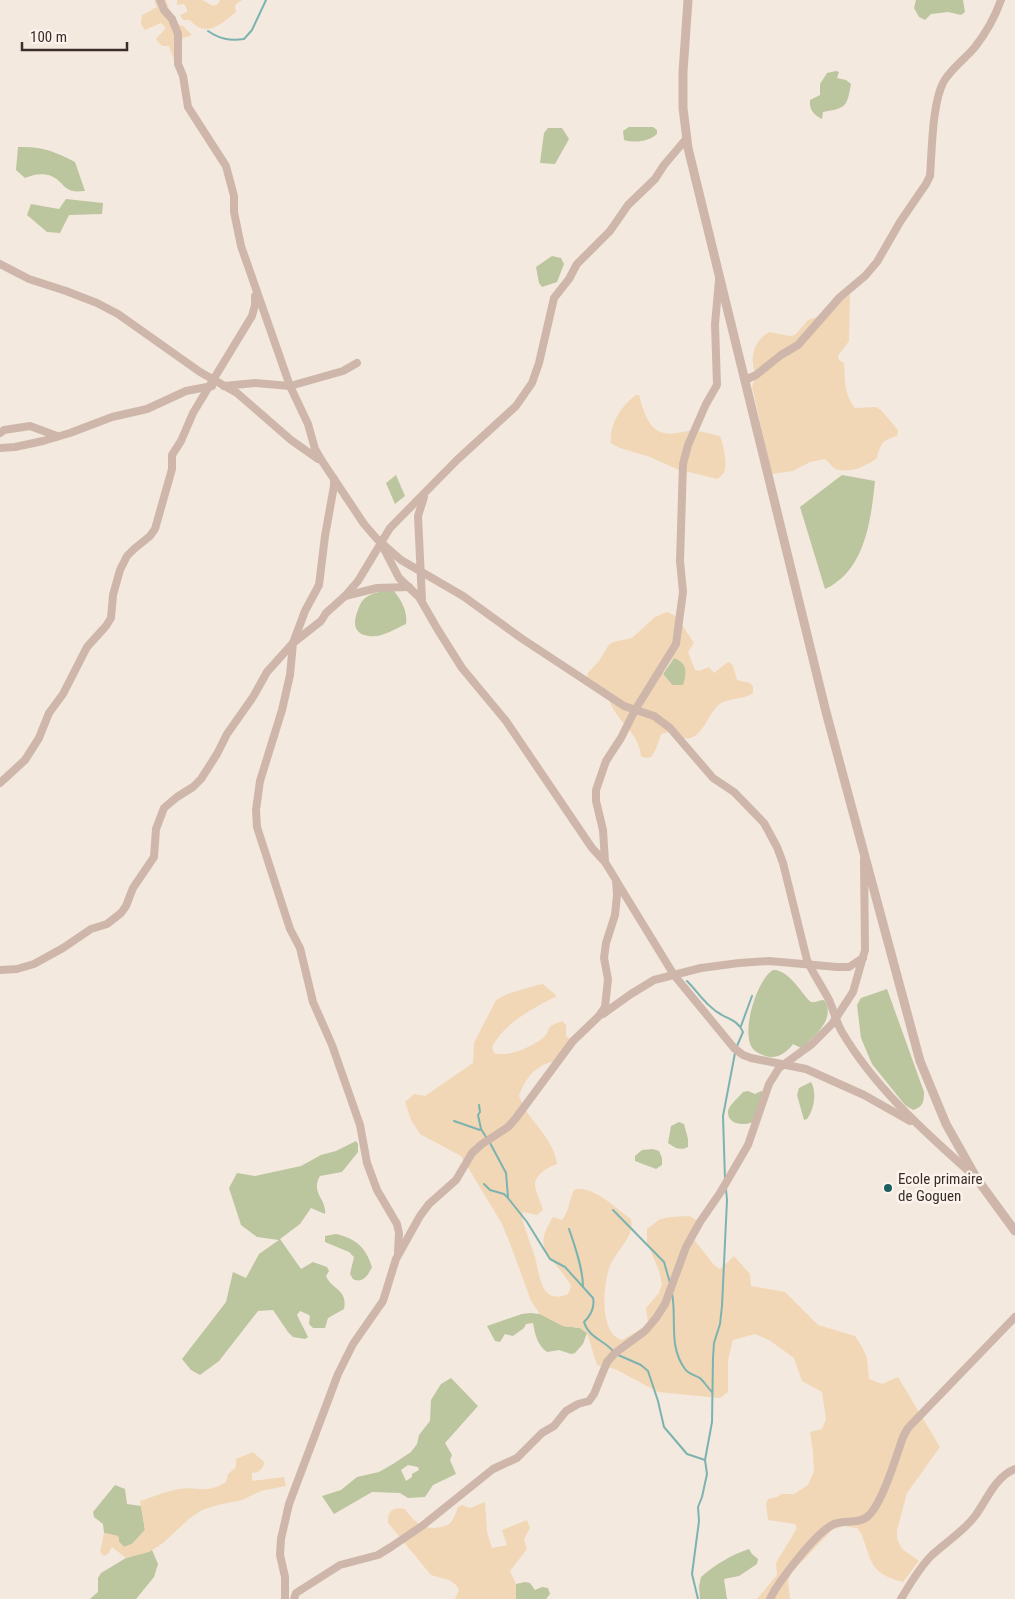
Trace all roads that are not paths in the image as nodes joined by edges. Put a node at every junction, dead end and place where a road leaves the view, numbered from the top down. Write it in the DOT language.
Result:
graph roads {
  1 [pos="160,0"];
  2 [pos="688,0"];
  3 [pos="1001,0"];
  4 [pos="687,138"];
  5 [pos="0,264"];
  6 [pos="719,275"];
  7 [pos="255,291"];
  8 [pos="357,363"];
  9 [pos="745,380"];
  10 [pos="212,383"];
  11 [pos="225,386"];
  12 [pos="290,386"];
  13 [pos="0,433"];
  14 [pos="59,436"];
  15 [pos="0,448"];
  16 [pos="322,462"];
  17 [pos="334,479"];
  18 [pos="425,493"];
  19 [pos="380,542"];
  20 [pos="420,570"];
  21 [pos="409,587"];
  22 [pos="346,596"];
  23 [pos="422,602"];
  24 [pos="293,643"];
  25 [pos="635,710"];
  26 [pos="0,783"];
  27 [pos="864,851"];
  28 [pos="605,862"];
  29 [pos="616,880"];
  30 [pos="863,958"];
  31 [pos="809,965"];
  32 [pos="0,970"];
  33 [pos="674,975"];
  34 [pos="599,1016"];
  35 [pos="835,1019"];
  36 [pos="783,1064"];
  37 [pos="926,1132"];
  38 [pos="977,1179"];
  39 [pos="1015,1231"];
  40 [pos="398,1255"];
  41 [pos="1015,1317"];
  42 [pos="1015,1469"];
  43 [pos="285,1599"];
  44 [pos="294,1599"];
  45 [pos="770,1599"];
  46 [pos="901,1599"];
  1 -- 7 [label="street"];
  2 -- 4 [label="street"];
  3 -- 9 [label="street"];
  4 -- 6 [label="street"];
  4 -- 18 [label="street"];
  5 -- 10 [label="street"];
  6 -- 9 [label="street"];
  6 -- 25 [label="street"];
  7 -- 10 [label="street"];
  7 -- 12 [label="street"];
  8 -- 12 [label="street"];
  9 -- 27 [label="street"];
  10 -- 11 [label="street"];
  10 -- 14 [label="street"];
  10 -- 26 [label="street"];
  11 -- 12 [label="street"];
  11 -- 16 [label="street"];
  12 -- 16 [label="street"];
  13 -- 14 [label="street"];
  14 -- 15 [label="street"];
  16 -- 17 [label="street"];
  17 -- 19 [label="street"];
  17 -- 24 [label="street"];
  18 -- 19 [label="street"];
  18 -- 20 [label="street"];
  19 -- 20 [label="street"];
  19 -- 21 [label="street"];
  19 -- 22 [label="street"];
  20 -- 23 [label="street"];
  20 -- 25 [label="street"];
  21 -- 22 [label="street"];
  21 -- 23 [label="street"];
  22 -- 24 [label="street"];
  23 -- 28 [label="street"];
  24 -- 32 [label="street"];
  24 -- 40 [label="street"];
  25 -- 28 [label="street"];
  25 -- 31 [label="street"];
  27 -- 30 [label="street"];
  27 -- 38 [label="street"];
  28 -- 29 [label="street"];
  29 -- 33 [label="street"];
  29 -- 34 [label="street"];
  30 -- 31 [label="street"];
  30 -- 35 [label="street"];
  31 -- 33 [label="street"];
  31 -- 35 [label="street"];
  33 -- 34 [label="street"];
  33 -- 36 [label="street"];
  34 -- 40 [label="street"];
  35 -- 36 [label="street"];
  35 -- 37 [label="street"];
  36 -- 37 [label="street"];
  36 -- 44 [label="street"];
  37 -- 38 [label="street"];
  38 -- 39 [label="street"];
  40 -- 43 [label="street"];
  41 -- 45 [label="street"];
  42 -- 46 [label="street"];
}
